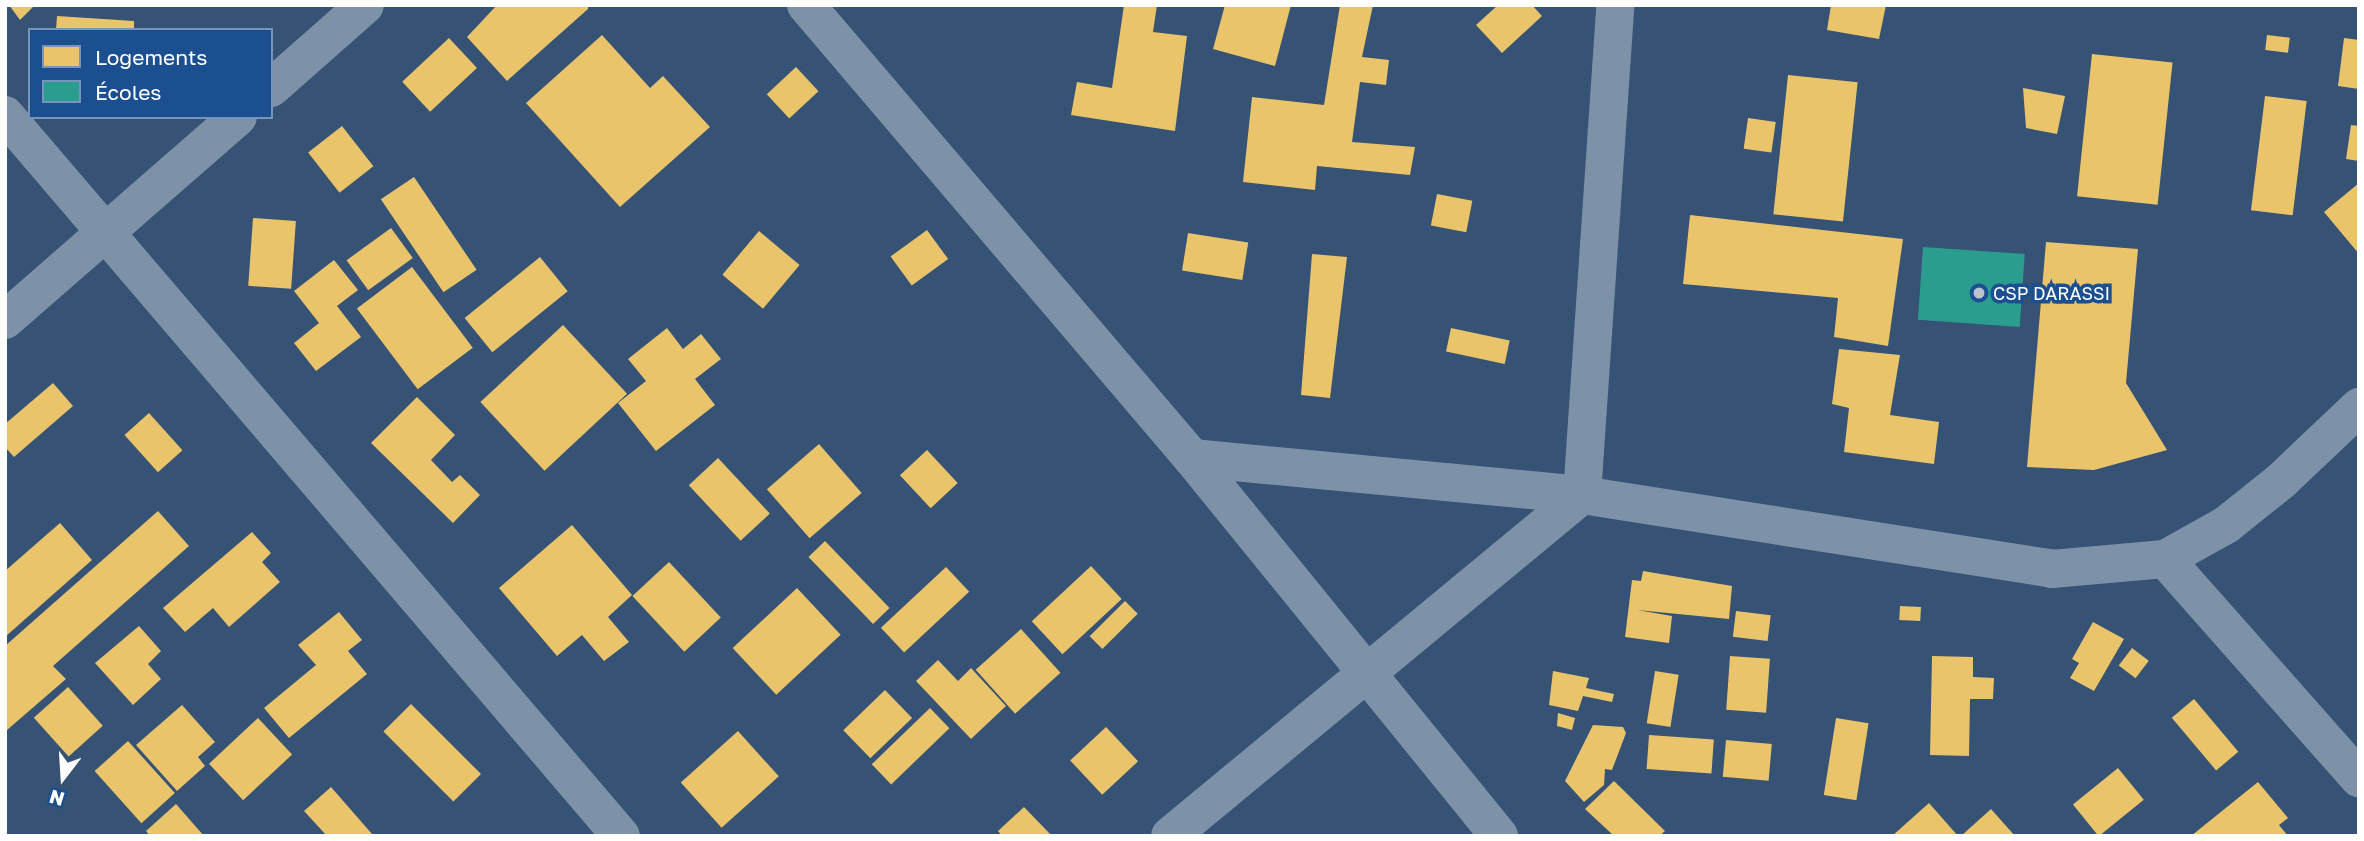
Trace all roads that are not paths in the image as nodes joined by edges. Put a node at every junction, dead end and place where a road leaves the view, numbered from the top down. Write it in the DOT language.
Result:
graph roads {
  1 [pos="365,5"];
  2 [pos="806,5"];
  3 [pos="1615,5"];
  4 [pos="273,86"];
  5 [pos="5,115"];
  6 [pos="236,119"];
  7 [pos="106,234"];
  8 [pos="5,320"];
  9 [pos="2359,407"];
  10 [pos="1192,458"];
  11 [pos="1582,495"];
  12 [pos="2165,559"];
  13 [pos="1368,673"];
  14 [pos="2359,778"];
  15 [pos="621,836"];
  16 [pos="1170,836"];
  17 [pos="1499,836"];
  1 -- 4 [label="street"];
  2 -- 10 [label="street"];
  3 -- 11 [label="street"];
  5 -- 7 [label="street"];
  6 -- 7 [label="street"];
  7 -- 8 [label="street"];
  7 -- 15 [label="street"];
  9 -- 12 [label="street"];
  10 -- 11 [label="street"];
  10 -- 13 [label="street"];
  11 -- 12 [label="street"];
  11 -- 13 [label="street"];
  12 -- 14 [label="street"];
  13 -- 16 [label="street"];
  13 -- 17 [label="street"];
}
